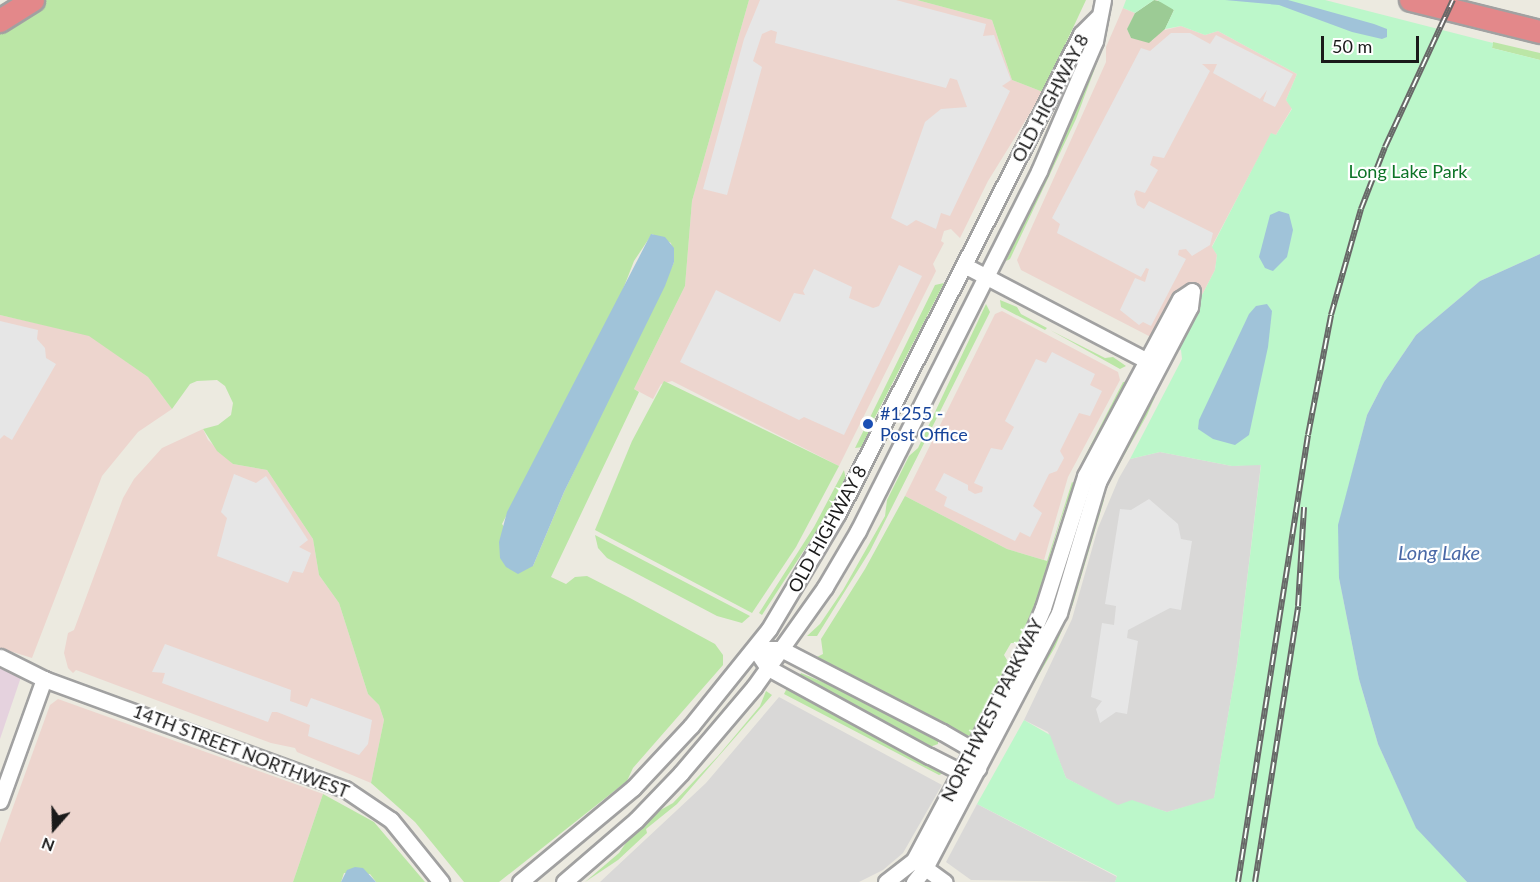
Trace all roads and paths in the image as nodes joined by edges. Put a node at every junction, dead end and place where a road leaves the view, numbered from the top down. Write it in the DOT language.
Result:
graph roads {
  1 [pos="33,0"];
  2 [pos="1103,0"];
  3 [pos="1411,0"];
  4 [pos="1097,18"];
  5 [pos="0,21"];
  6 [pos="1540,32"];
  7 [pos="964,265"];
  8 [pos="987,278"];
  9 [pos="1153,364"];
  10 [pos="755,649"];
  11 [pos="781,650"];
  12 [pos="0,657"];
  13 [pos="768,668"];
  14 [pos="44,679"];
  15 [pos="973,750"];
  16 [pos="978,768"];
  17 [pos="961,772"];
  18 [pos="0,801"];
  19 [pos="920,864"];
  20 [pos="441,882"];
  21 [pos="520,882"];
  22 [pos="564,882"];
  23 [pos="886,882"];
  24 [pos="914,882"];
  25 [pos="945,882"];
  1 -- 5 [label="highway"];
  2 -- 4 [label="street, OLD HIGHWAY 8"];
  3 -- 6 [label="highway"];
  4 -- 7 [label="street, OLD HIGHWAY 8"];
  4 -- 8 [label="street, OLD HIGHWAY 8"];
  7 -- 8 [label="street"];
  7 -- 10 [label="street, OLD HIGHWAY 8"];
  8 -- 9 [label="street"];
  8 -- 11 [label="street, OLD HIGHWAY 8"];
  9 -- 15 [label="street, NORTHWEST PARKWAY"];
  9 -- 16 [label="street, NORTHWEST PARKWAY"];
  10 -- 11 [label="street"];
  10 -- 13 [label="street"];
  10 -- 21 [label="street, OLD HIGHWAY 8"];
  11 -- 13 [label="street, OLD HIGHWAY 8"];
  11 -- 15 [label="street"];
  12 -- 14 [label="street, 14TH STREET NORTHWEST"];
  13 -- 17 [label="street"];
  13 -- 22 [label="street, OLD HIGHWAY 8"];
  14 -- 18 [label="street"];
  14 -- 20 [label="street, 14TH STREET NORTHWEST"];
  15 -- 16 [label="street"];
  15 -- 17 [label="street, NORTHWEST PARKWAY"];
  16 -- 17 [label="street"];
  16 -- 19 [label="street, NORTHWEST PARKWAY"];
  17 -- 19 [label="street, NORTHWEST PARKWAY"];
  19 -- 23 [label="street, NORTHWEST PARKWAY"];
  19 -- 24 [label="street, NORTHWEST PARKWAY"];
  19 -- 25 [label="street"];
}
